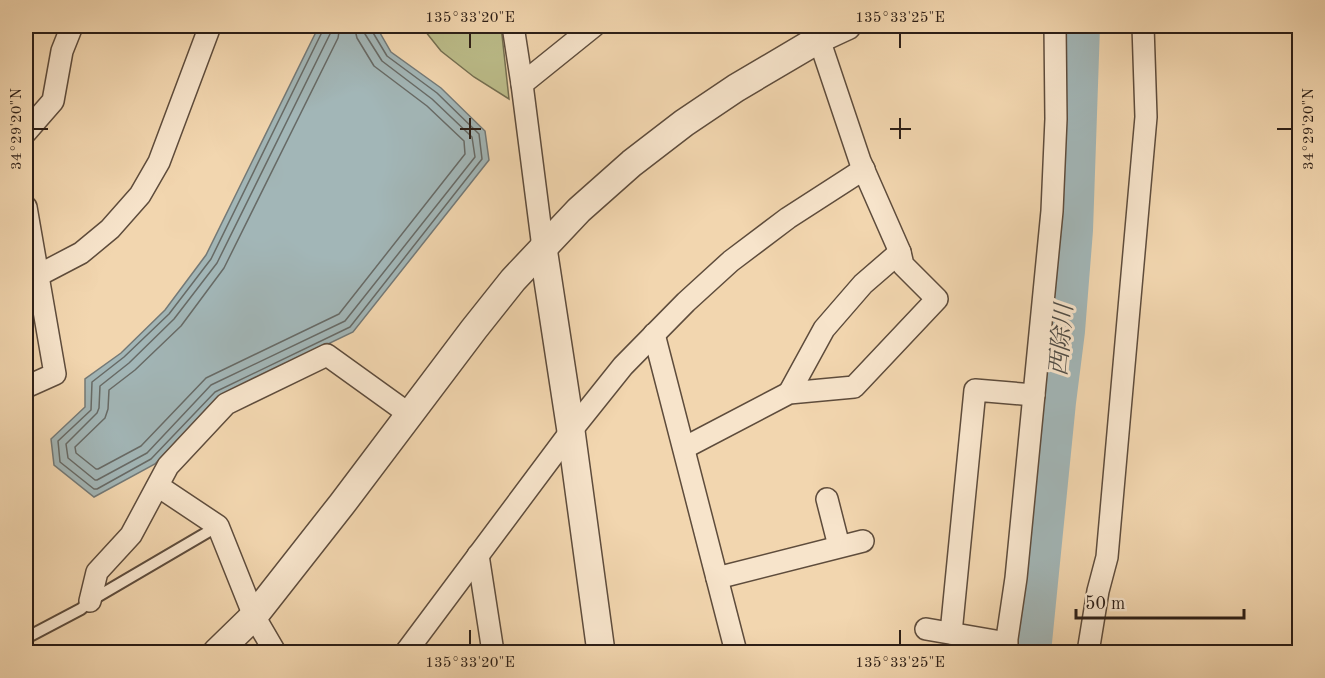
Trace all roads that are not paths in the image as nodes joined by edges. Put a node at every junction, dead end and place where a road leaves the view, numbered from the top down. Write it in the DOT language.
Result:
graph roads {
  1 [pos="72,26"];
  2 [pos="210,26"];
  3 [pos="513,26"];
  4 [pos="594,26"];
  5 [pos="847,26"];
  6 [pos="1055,26"];
  7 [pos="1143,26"];
  8 [pos="819,39"];
  9 [pos="522,84"];
  10 [pos="26,132"];
  11 [pos="864,169"];
  12 [pos="26,207"];
  13 [pos="543,248"];
  14 [pos="900,252"];
  15 [pos="31,276"];
  16 [pos="654,334"];
  17 [pos="26,387"];
  18 [pos="789,393"];
  19 [pos="1034,395"];
  20 [pos="409,414"];
  21 [pos="571,431"];
  22 [pos="684,448"];
  23 [pos="158,486"];
  24 [pos="827,499"];
  25 [pos="218,526"];
  26 [pos="862,541"];
  27 [pos="839,546"];
  28 [pos="478,555"];
  29 [pos="717,578"];
  30 [pos="90,601"];
  31 [pos="254,616"];
  32 [pos="926,629"];
  33 [pos="951,633"];
  34 [pos="26,638"];
  35 [pos="1006,648"];
  36 [pos="217,652"];
  37 [pos="275,652"];
  38 [pos="406,652"];
  39 [pos="493,652"];
  40 [pos="601,652"];
  41 [pos="736,652"];
  42 [pos="1088,652"];
  1 -- 10 [label="street"];
  2 -- 15 [label="street"];
  3 -- 9 [label="street"];
  4 -- 9 [label="street"];
  5 -- 8 [label="street"];
  6 -- 19 [label="street"];
  7 -- 42 [label="street"];
  8 -- 11 [label="street"];
  8 -- 13 [label="street"];
  9 -- 13 [label="street"];
  11 -- 14 [label="street"];
  11 -- 16 [label="street"];
  12 -- 15 [label="street"];
  13 -- 20 [label="street"];
  13 -- 21 [label="street"];
  14 -- 18 [label="street"];
  14 -- 18 [label="street"];
  15 -- 17 [label="street"];
  16 -- 21 [label="street"];
  16 -- 22 [label="street"];
  18 -- 22 [label="street"];
  19 -- 33 [label="street"];
  19 -- 35 [label="street"];
  20 -- 23 [label="street"];
  20 -- 31 [label="street"];
  21 -- 28 [label="street"];
  21 -- 40 [label="street"];
  22 -- 29 [label="street"];
  23 -- 25 [label="street"];
  23 -- 30 [label="street"];
  24 -- 27 [label="street"];
  25 -- 30 [label="lane"];
  25 -- 31 [label="street"];
  26 -- 27 [label="street"];
  27 -- 29 [label="street"];
  28 -- 38 [label="street"];
  28 -- 39 [label="street"];
  29 -- 41 [label="street"];
  30 -- 34 [label="lane"];
  31 -- 36 [label="street"];
  31 -- 37 [label="street"];
  32 -- 33 [label="street"];
  33 -- 35 [label="street"];
}
